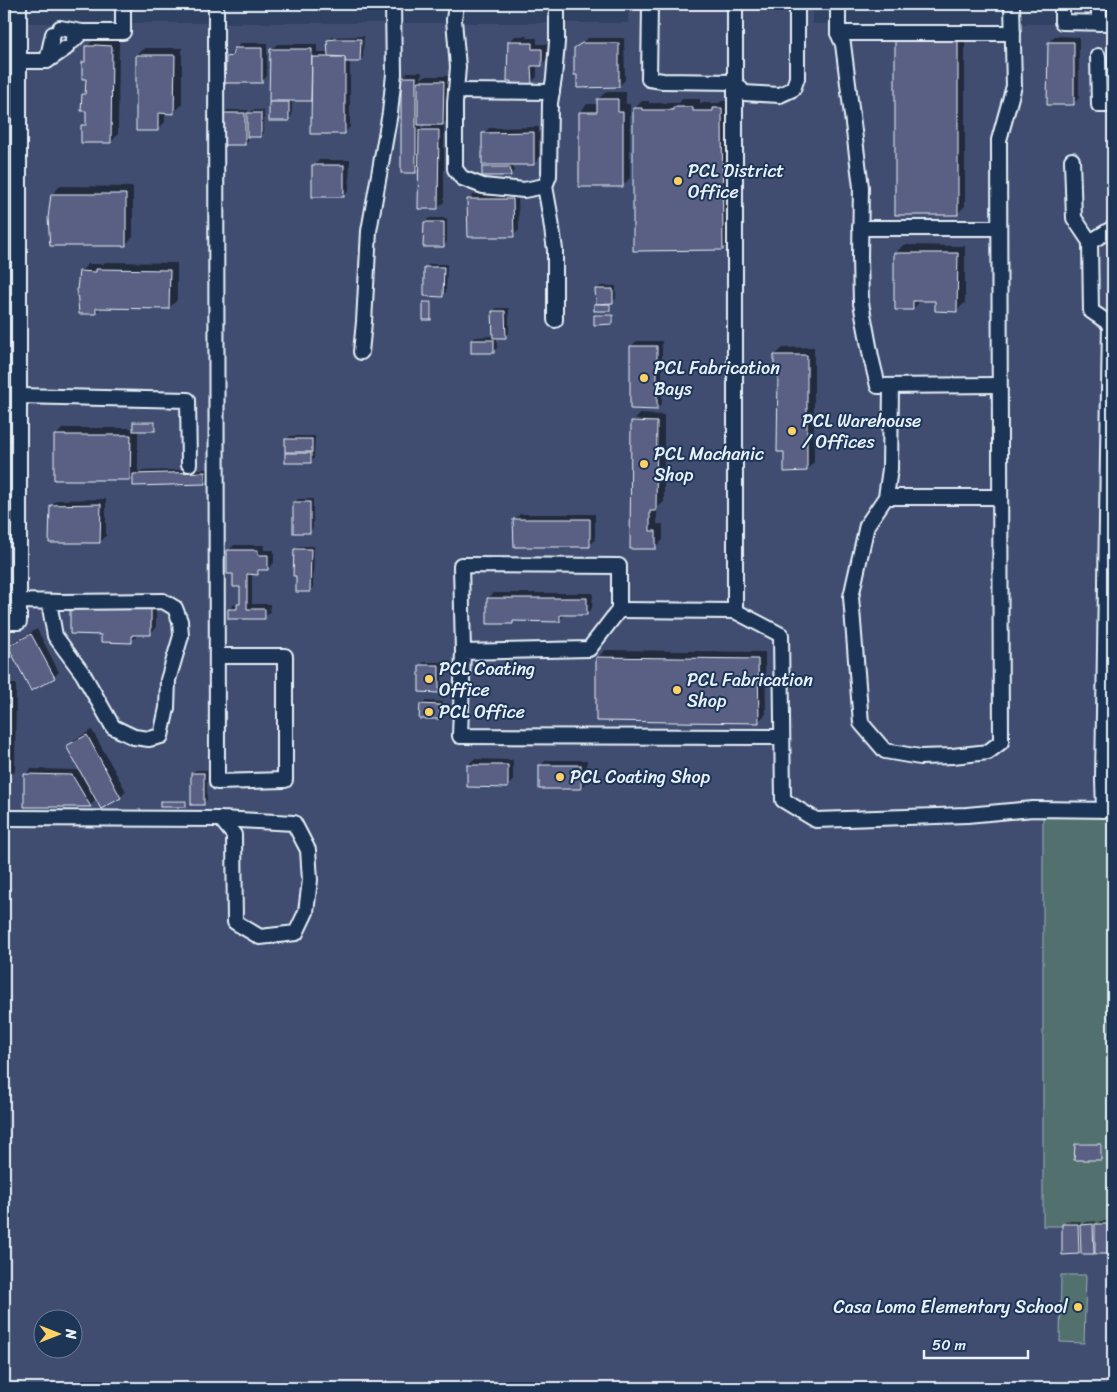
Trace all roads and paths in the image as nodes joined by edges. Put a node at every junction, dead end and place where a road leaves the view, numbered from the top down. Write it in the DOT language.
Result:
graph roads {
  1 [pos="19,4"];
  2 [pos="123,4"];
  3 [pos="216,4"];
  4 [pos="393,4"];
  5 [pos="456,4"];
  6 [pos="557,4"];
  7 [pos="650,4"];
  8 [pos="735,4"];
  9 [pos="797,4"];
  10 [pos="838,4"];
  11 [pos="1012,4"];
  12 [pos="1062,4"];
  13 [pos="1099,4"];
  14 [pos="1106,23"];
  15 [pos="838,33"];
  16 [pos="1013,33"];
  17 [pos="74,40"];
  18 [pos="1098,56"];
  19 [pos="19,61"];
  20 [pos="47,61"];
  21 [pos="735,82"];
  22 [pos="456,91"];
  23 [pos="552,92"];
  24 [pos="1113,105"];
  25 [pos="1072,160"];
  26 [pos="544,186"];
  27 [pos="860,228"];
  28 [pos="999,228"];
  29 [pos="1113,228"];
  30 [pos="1090,242"];
  31 [pos="555,320"];
  32 [pos="1112,323"];
  33 [pos="361,352"];
  34 [pos="999,385"];
  35 [pos="891,386"];
  36 [pos="19,396"];
  37 [pos="189,464"];
  38 [pos="886,497"];
  39 [pos="999,497"];
  40 [pos="19,601"];
  41 [pos="49,602"];
  42 [pos="619,610"];
  43 [pos="735,611"];
  44 [pos="4,622"];
  45 [pos="462,652"];
  46 [pos="217,656"];
  47 [pos="782,737"];
  48 [pos="1109,810"];
  49 [pos="4,818"];
  50 [pos="221,819"];
  1 -- 19 [label="street"];
  2 -- 17 [label="street"];
  3 -- 46 [label="street"];
  4 -- 33 [label="street"];
  5 -- 22 [label="street"];
  6 -- 23 [label="street"];
  7 -- 21 [label="street"];
  8 -- 21 [label="street"];
  9 -- 21 [label="street"];
  10 -- 15 [label="street"];
  11 -- 16 [label="street"];
  12 -- 14 [label="street"];
  13 -- 14 [label="street"];
  15 -- 16 [label="street"];
  15 -- 27 [label="street"];
  16 -- 28 [label="street"];
  17 -- 20 [label="street"];
  17 -- 20 [label="street"];
  18 -- 24 [label="street"];
  19 -- 20 [label="street"];
  19 -- 36 [label="street"];
  21 -- 43 [label="street"];
  22 -- 23 [label="street"];
  22 -- 26 [label="street"];
  23 -- 26 [label="street"];
  25 -- 30 [label="street"];
  26 -- 31 [label="street"];
  27 -- 28 [label="street"];
  27 -- 35 [label="street"];
  28 -- 34 [label="street"];
  29 -- 30 [label="street"];
  30 -- 32 [label="street"];
  32 -- 48 [label="street"];
  34 -- 35 [label="street"];
  34 -- 39 [label="street"];
  35 -- 38 [label="street"];
  36 -- 37 [label="street"];
  36 -- 40 [label="street"];
  38 -- 39 [label="street"];
  38 -- 39 [label="street"];
  40 -- 41 [label="street"];
  40 -- 44 [label="street"];
  41 -- 41 [label="street"];
  42 -- 43 [label="street"];
  42 -- 45 [label="street"];
  42 -- 45 [label="street"];
  43 -- 47 [label="street"];
  45 -- 47 [label="street"];
  46 -- 46 [label="street"];
  47 -- 48 [label="street"];
  49 -- 50 [label="street"];
  50 -- 50 [label="street"];
}
